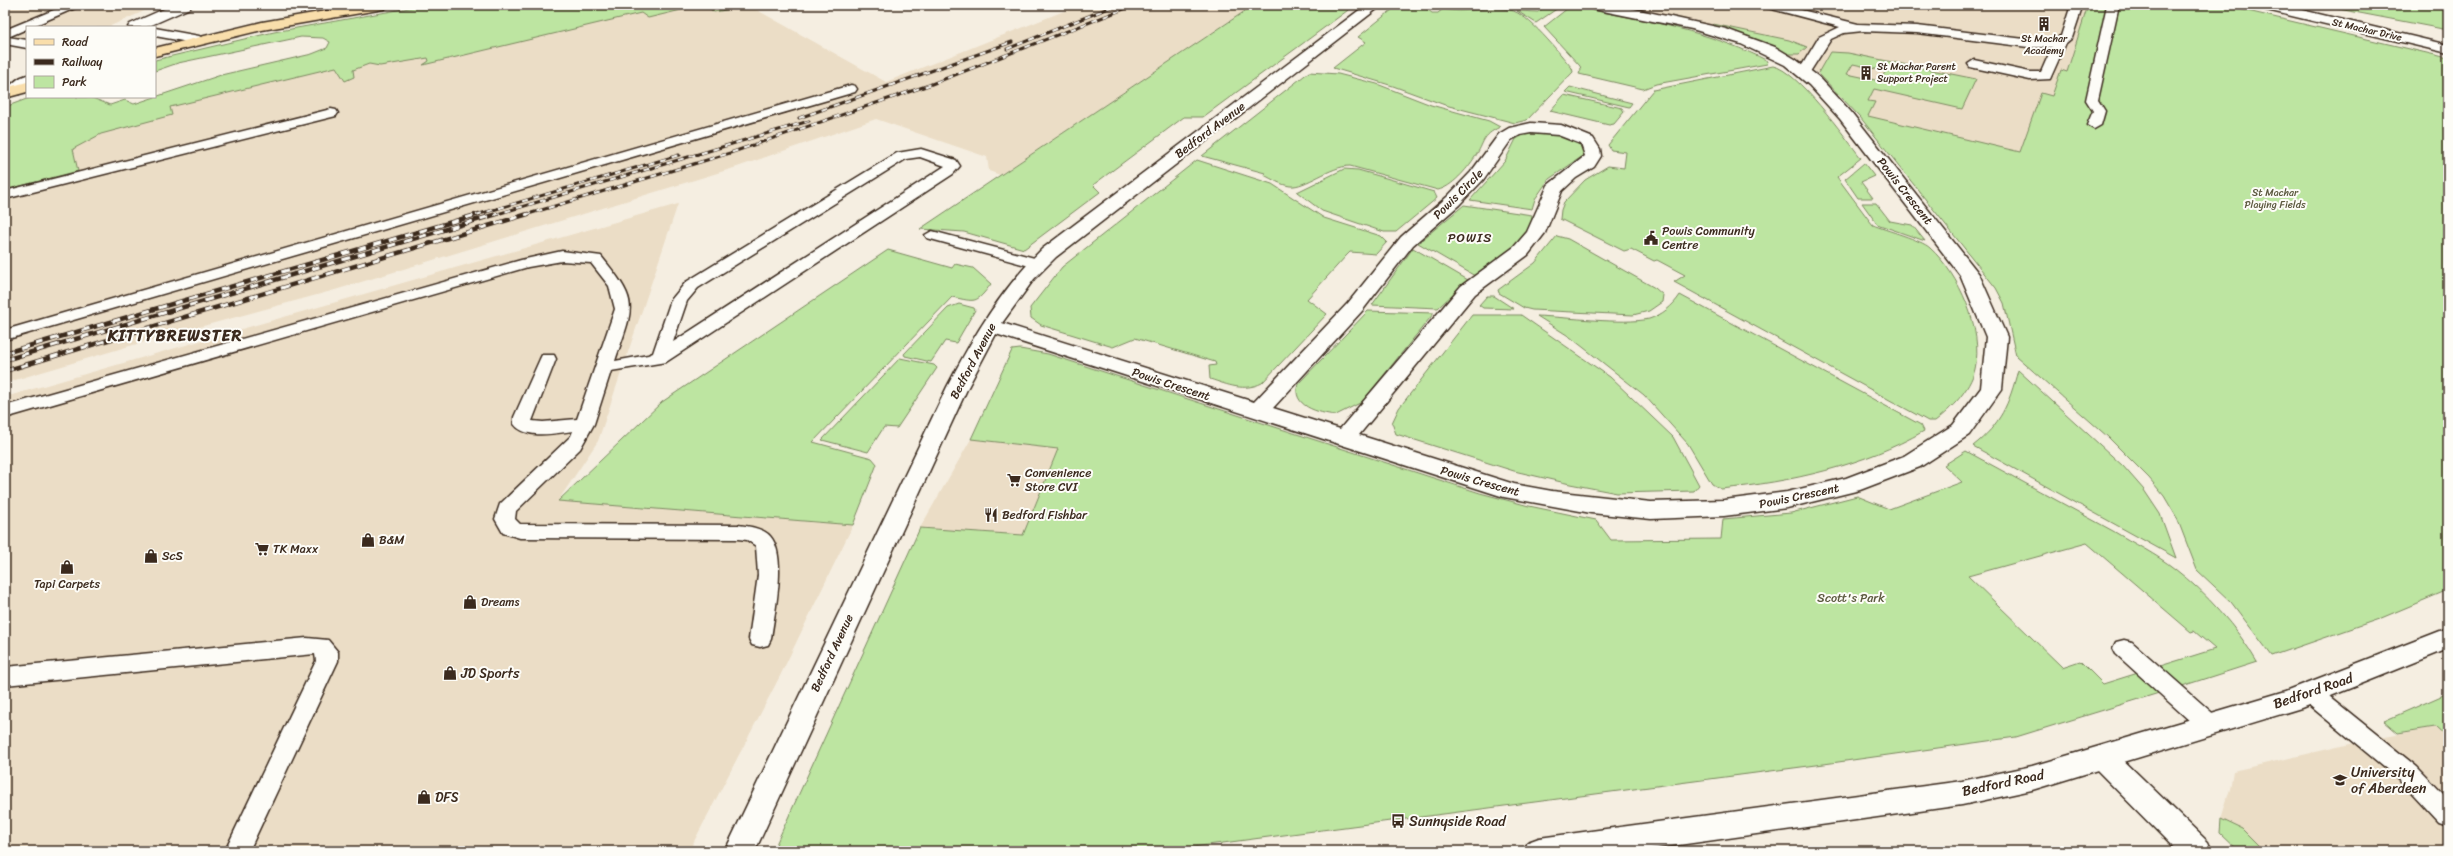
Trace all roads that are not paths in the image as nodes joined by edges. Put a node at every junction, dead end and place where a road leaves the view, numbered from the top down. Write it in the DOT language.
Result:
graph roads {
  1 [pos="76,5"];
  2 [pos="185,5"];
  3 [pos="384,5"];
  4 [pos="1375,5"];
  5 [pos="1593,5"];
  6 [pos="1768,5"];
  7 [pos="2077,5"];
  8 [pos="2113,5"];
  9 [pos="2263,5"];
  10 [pos="2272,5"];
  11 [pos="138,26"];
  12 [pos="1857,28"];
  13 [pos="156,32"];
  14 [pos="5,34"];
  15 [pos="5,40"];
  16 [pos="199,40"];
  17 [pos="2448,41"];
  18 [pos="2060,42"];
  19 [pos="26,44"];
  20 [pos="2448,49"];
  21 [pos="156,52"];
  22 [pos="1974,64"];
  23 [pos="1804,72"];
  24 [pos="26,81"];
  25 [pos="15,90"];
  26 [pos="851,90"];
  27 [pos="331,113"];
  28 [pos="2094,125"];
  29 [pos="5,195"];
  30 [pos="932,235"];
  31 [pos="1037,263"];
  32 [pos="991,326"];
  33 [pos="5,335"];
  34 [pos="660,358"];
  35 [pos="548,359"];
  36 [pos="605,367"];
  37 [pos="5,412"];
  38 [pos="1257,412"];
  39 [pos="585,424"];
  40 [pos="1344,439"];
  41 [pos="2448,638"];
  42 [pos="760,639"];
  43 [pos="2124,648"];
  44 [pos="5,676"];
  45 [pos="2311,694"];
  46 [pos="2210,725"];
  47 [pos="2103,758"];
  48 [pos="2448,815"];
  49 [pos="236,851"];
  50 [pos="740,851"];
  51 [pos="1539,851"];
  52 [pos="2197,851"];
  1 -- 14 [label="lane"];
  2 -- 11 [label="street"];
  3 -- 16 [label="main road"];
  4 -- 31 [label="street, Bedford Avenue"];
  5 -- 23 [label="street, Powis Crescent"];
  6 -- 12 [label="lane"];
  7 -- 18 [label="lane"];
  8 -- 28 [label="lane"];
  9 -- 20 [label="street, St Machar Drive"];
  10 -- 17 [label="street, St Machar Drive"];
  12 -- 18 [label="lane"];
  12 -- 23 [label="lane"];
  13 -- 16 [label="street"];
  15 -- 19 [label="lane"];
  16 -- 21 [label="main road"];
  18 -- 22 [label="lane"];
  23 -- 40 [label="street, Powis Crescent"];
  24 -- 25 [label="street"];
  26 -- 33 [label="lane"];
  27 -- 29 [label="lane"];
  30 -- 31 [label="lane"];
  31 -- 32 [label="street, Bedford Avenue"];
  32 -- 38 [label="street, Powis Crescent"];
  32 -- 50 [label="street, Bedford Avenue"];
  34 -- 34 [label="lane"];
  34 -- 36 [label="lane"];
  35 -- 39 [label="lane"];
  36 -- 37 [label="lane"];
  36 -- 39 [label="lane"];
  38 -- 40 [label="street, Powis Crescent"];
  38 -- 40 [label="street, Powis Circle"];
  39 -- 42 [label="lane"];
  41 -- 45 [label="street, Bedford Road"];
  43 -- 46 [label="lane"];
  44 -- 49 [label="lane"];
  45 -- 46 [label="street, Bedford Road"];
  45 -- 48 [label="lane"];
  46 -- 47 [label="street, Bedford Road"];
  47 -- 51 [label="street, Bedford Road"];
  47 -- 52 [label="street"];
}
